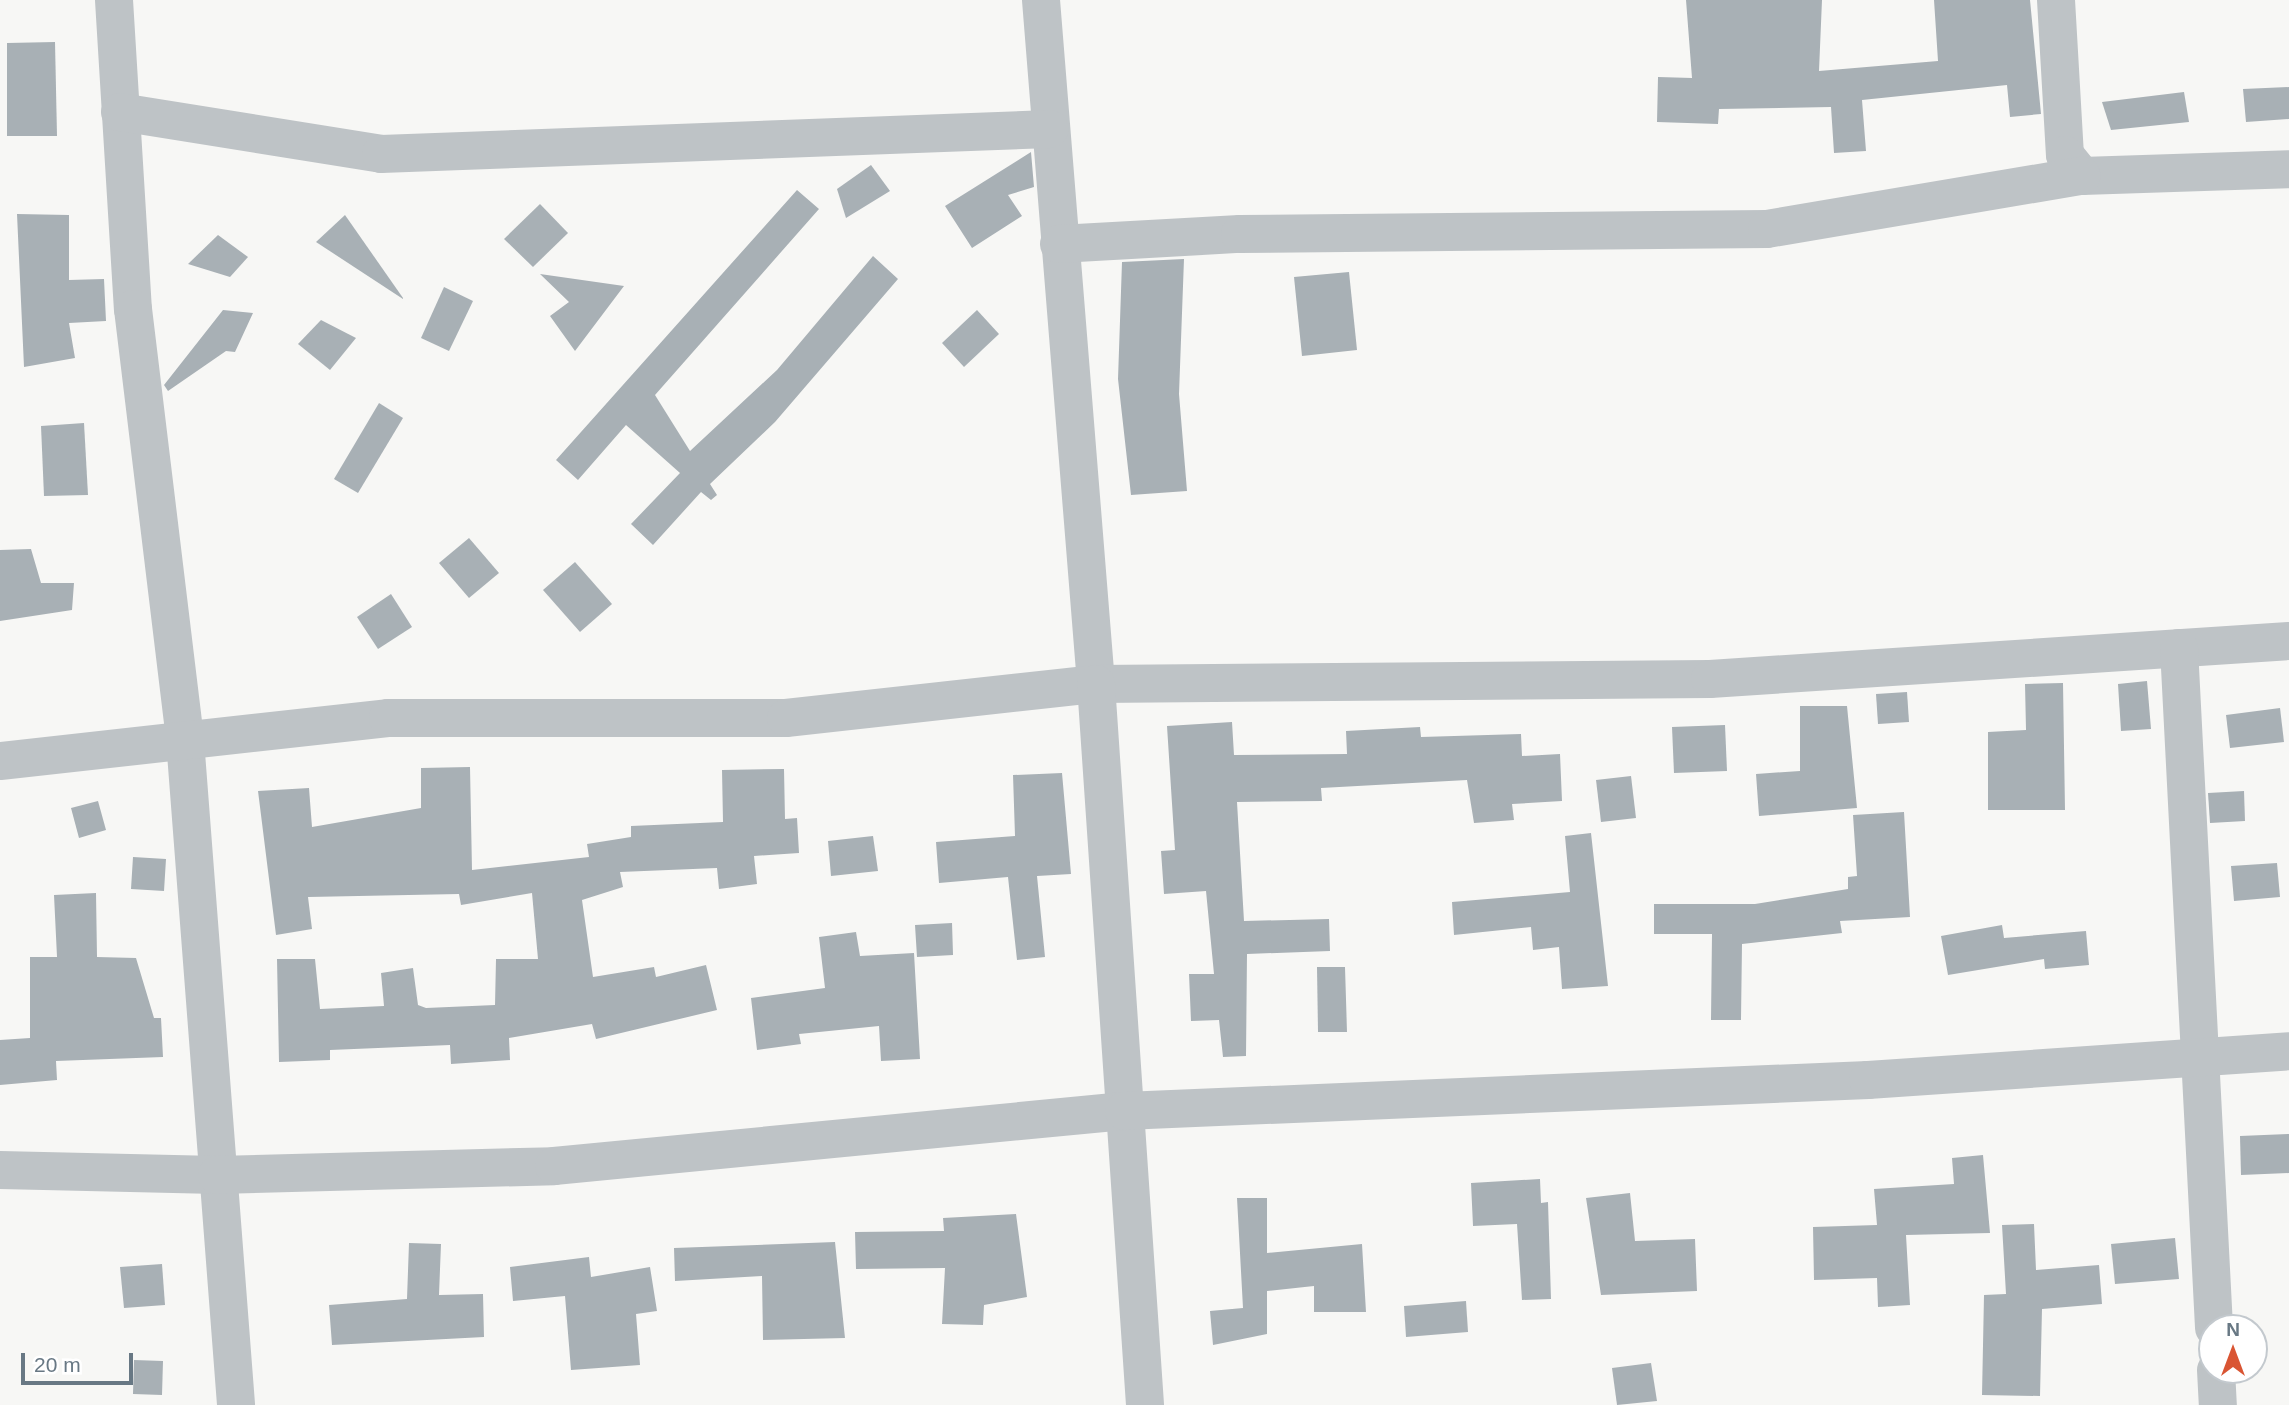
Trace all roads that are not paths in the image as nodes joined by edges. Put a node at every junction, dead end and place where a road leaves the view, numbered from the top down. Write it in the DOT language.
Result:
graph roads {
  1 [pos="114,0"];
  2 [pos="1041,0"];
  3 [pos="2056,0"];
  4 [pos="120,112"];
  5 [pos="1050,129"];
  6 [pos="2289,169"];
  7 [pos="2082,176"];
  8 [pos="1059,244"];
  9 [pos="2289,641"];
  10 [pos="2179,648"];
  11 [pos="1096,684"];
  12 [pos="185,740"];
  13 [pos="0,761"];
  14 [pos="2289,1051"];
  15 [pos="2197,1058"];
  16 [pos="1124,1111"];
  17 [pos="0,1170"];
  18 [pos="217,1175"];
  19 [pos="2213,1314"];
  20 [pos="2217,1384"];
  21 [pos="236,1405"];
  22 [pos="1145,1405"];
  23 [pos="2218,1405"];
  1 -- 4 [label="street"];
  2 -- 5 [label="street"];
  3 -- 7 [label="street"];
  4 -- 5 [label="street"];
  4 -- 12 [label="street"];
  5 -- 8 [label="street"];
  6 -- 7 [label="street"];
  7 -- 8 [label="street"];
  8 -- 11 [label="street"];
  9 -- 10 [label="street"];
  10 -- 11 [label="street"];
  10 -- 15 [label="street"];
  11 -- 12 [label="street"];
  11 -- 16 [label="street"];
  12 -- 13 [label="street"];
  12 -- 18 [label="street"];
  14 -- 15 [label="street"];
  15 -- 16 [label="street"];
  15 -- 19 [label="street"];
  16 -- 18 [label="street"];
  16 -- 22 [label="street"];
  17 -- 18 [label="street"];
  18 -- 21 [label="street"];
  20 -- 23 [label="street"];
}
